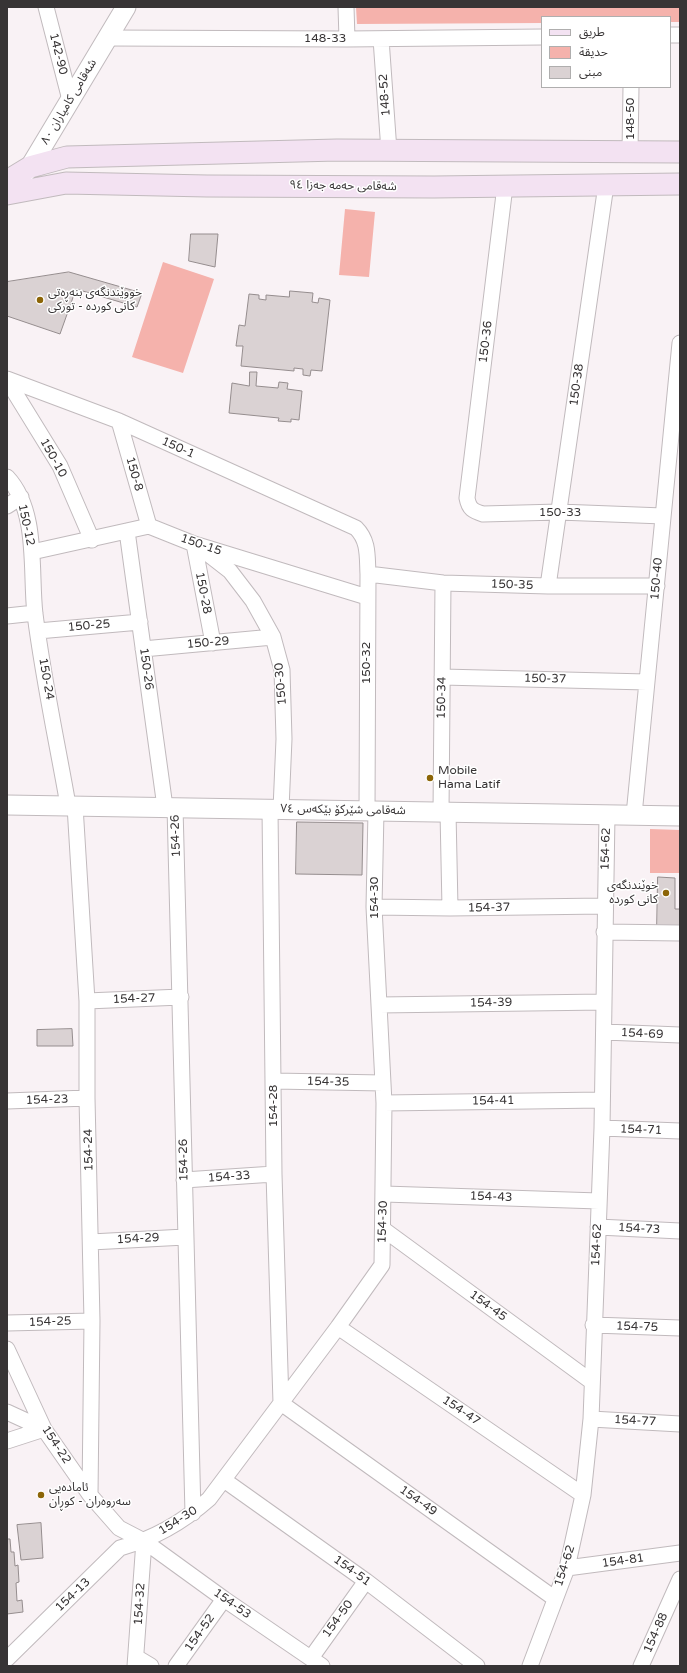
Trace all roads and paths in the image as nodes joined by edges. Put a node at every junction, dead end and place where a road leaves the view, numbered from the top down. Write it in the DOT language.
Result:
graph roads {
  1 [pos="46,7"];
  2 [pos="126,7"];
  3 [pos="346,7"];
  4 [pos="541,37"];
  5 [pos="107,38"];
  6 [pos="347,39"];
  7 [pos="381,39"];
  8 [pos="631,88"];
  9 [pos="70,100"];
  10 [pos="390,151"];
  11 [pos="630,152"];
  12 [pos="680,152"];
  13 [pos="30,167"];
  14 [pos="7,181"];
  15 [pos="680,184"];
  16 [pos="606,185"];
  17 [pos="505,186"];
  18 [pos="7,194"];
  19 [pos="680,343"];
  20 [pos="679,369"];
  21 [pos="7,380"];
  22 [pos="119,421"];
  23 [pos="674,465"];
  24 [pos="7,477"];
  25 [pos="21,498"];
  26 [pos="467,498"];
  27 [pos="7,506"];
  28 [pos="559,512"];
  29 [pos="663,516"];
  30 [pos="347,524"];
  31 [pos="149,526"];
  32 [pos="127,531"];
  33 [pos="92,540"];
  34 [pos="194,544"];
  35 [pos="32,552"];
  36 [pos="368,574"];
  37 [pos="442,583"];
  38 [pos="548,586"];
  39 [pos="657,586"];
  40 [pos="367,597"];
  41 [pos="35,613"];
  42 [pos="7,616"];
  43 [pos="140,622"];
  44 [pos="38,631"];
  45 [pos="273,637"];
  46 [pos="213,642"];
  47 [pos="143,649"];
  48 [pos="442,677"];
  49 [pos="647,682"];
  50 [pos="7,804"];
  51 [pos="72,806"];
  52 [pos="170,807"];
  53 [pos="275,809"];
  54 [pos="372,811"];
  55 [pos="444,812"];
  56 [pos="607,815"];
  57 [pos="634,815"];
  58 [pos="680,816"];
  59 [pos="604,906"];
  60 [pos="374,907"];
  61 [pos="450,908"];
  62 [pos="604,932"];
  63 [pos="680,933"];
  64 [pos="181,997"];
  65 [pos="88,1001"];
  66 [pos="604,1002"];
  67 [pos="379,1005"];
  68 [pos="604,1032"];
  69 [pos="680,1036"];
  70 [pos="274,1081"];
  71 [pos="383,1083"];
  72 [pos="87,1098"];
  73 [pos="602,1100"];
  74 [pos="7,1101"];
  75 [pos="384,1103"];
  76 [pos="602,1128"];
  77 [pos="680,1131"];
  78 [pos="274,1174"];
  79 [pos="184,1180"];
  80 [pos="384,1194"];
  81 [pos="599,1201"];
  82 [pos="598,1228"];
  83 [pos="383,1229"];
  84 [pos="680,1231"];
  85 [pos="185,1237"];
  86 [pos="399,1241"];
  87 [pos="91,1242"];
  88 [pos="382,1265"];
  89 [pos="92,1321"];
  90 [pos="7,1323"];
  91 [pos="593,1325"];
  92 [pos="338,1327"];
  93 [pos="680,1328"];
  94 [pos="7,1349"];
  95 [pos="592,1382"];
  96 [pos="281,1403"];
  97 [pos="7,1412"];
  98 [pos="590,1419"];
  99 [pos="680,1424"];
  100 [pos="44,1429"];
  101 [pos="7,1442"];
  102 [pos="224,1480"];
  103 [pos="90,1495"];
  104 [pos="583,1495"];
  105 [pos="193,1513"];
  106 [pos="144,1541"];
  107 [pos="680,1554"];
  108 [pos="567,1568"];
  109 [pos="680,1579"];
  110 [pos="366,1581"];
  111 [pos="554,1598"];
  112 [pos="224,1599"];
  113 [pos="7,1659"];
  114 [pos="136,1662"];
  115 [pos="316,1662"];
  116 [pos="151,1666"];
  117 [pos="176,1666"];
  118 [pos="477,1666"];
  119 [pos="530,1666"];
  120 [pos="642,1666"];
  1 -- 9 [label="street, 142-90"];
  2 -- 5 [label="street, شەقامی کامیاران ٨٠"];
  3 -- 6 [label="street"];
  4 -- 7 [label="street, 148-33"];
  5 -- 6 [label="street, 148-33"];
  5 -- 9 [label="street, شەقامی کامیاران ٨٠"];
  6 -- 7 [label="street, 148-33"];
  7 -- 10 [label="street, 148-52"];
  8 -- 11 [label="street, 148-50"];
  9 -- 13 [label="street, شەقامی کامیاران ٨٠"];
  10 -- 11 [label="main road"];
  10 -- 13 [label="main road"];
  11 -- 12 [label="main road"];
  13 -- 14 [label="main road"];
  13 -- 18 [label="street, شەقامی کامیاران ٨٠"];
  15 -- 16 [label="main road, شەقامی حەمە جەزا ٩٤"];
  16 -- 17 [label="main road, شەقامی حەمە جەزا ٩٤"];
  16 -- 28 [label="street, 150-38"];
  17 -- 18 [label="main road, شەقامی حەمە جەزا ٩٤"];
  17 -- 26 [label="street, 150-36"];
  19 -- 20 [label="street, 150-40"];
  20 -- 23 [label="street, 150-40"];
  21 -- 22 [label="street, 150-1"];
  21 -- 33 [label="street, 150-10"];
  22 -- 30 [label="street, 150-1"];
  22 -- 31 [label="street, 150-8"];
  23 -- 29 [label="street, 150-40"];
  24 -- 25 [label="street, 150-12"];
  25 -- 27 [label="street"];
  25 -- 35 [label="street, 150-12"];
  26 -- 28 [label="street, 150-33"];
  28 -- 29 [label="street, 150-33"];
  28 -- 38 [label="street, 150-38"];
  29 -- 39 [label="street, 150-40"];
  30 -- 36 [label="street, 150-32"];
  31 -- 32 [label="street"];
  31 -- 34 [label="street, 150-15"];
  32 -- 33 [label="street"];
  32 -- 43 [label="street, 150-26"];
  33 -- 35 [label="street"];
  34 -- 40 [label="street, 150-15"];
  34 -- 45 [label="street, 150-30"];
  34 -- 46 [label="street, 150-28"];
  35 -- 41 [label="street, 150-24"];
  36 -- 37 [label="street, 150-35"];
  36 -- 40 [label="street, 150-32"];
  37 -- 38 [label="street, 150-35"];
  37 -- 48 [label="street, 150-34"];
  38 -- 39 [label="street, 150-35"];
  39 -- 49 [label="street, 150-40"];
  40 -- 54 [label="street, 150-32"];
  41 -- 42 [label="street"];
  41 -- 44 [label="street, 150-24"];
  43 -- 44 [label="street, 150-25"];
  43 -- 47 [label="street, 150-26"];
  44 -- 51 [label="street, 150-24"];
  45 -- 46 [label="street, 150-29"];
  45 -- 53 [label="street, 150-30"];
  46 -- 47 [label="street, 150-29"];
  47 -- 52 [label="street, 150-26"];
  48 -- 49 [label="street, 150-37"];
  48 -- 55 [label="street, 150-34"];
  49 -- 57 [label="street, 150-40"];
  50 -- 51 [label="street, شەقامی شێرکۆ بێکەس ٧٤"];
  51 -- 52 [label="street, شەقامی شێرکۆ بێکەس ٧٤"];
  51 -- 65 [label="street, 154-24"];
  52 -- 53 [label="street, شەقامی شێرکۆ بێکەس ٧٤"];
  52 -- 64 [label="street, 154-26"];
  53 -- 54 [label="street, شەقامی شێرکۆ بێکەس ٧٤"];
  53 -- 70 [label="street, 154-28"];
  54 -- 55 [label="street, شەقامی شێرکۆ بێکەس ٧٤"];
  54 -- 60 [label="street, 154-30"];
  55 -- 56 [label="street, شەقامی شێرکۆ بێکەس ٧٤"];
  55 -- 61 [label="street, 150-34"];
  56 -- 57 [label="street, شەقامی شێرکۆ بێکەس ٧٤"];
  56 -- 59 [label="street, 154-62"];
  57 -- 58 [label="street, شەقامی شێرکۆ بێکەس ٧٤"];
  59 -- 61 [label="street, 154-37"];
  59 -- 62 [label="street, 154-62"];
  60 -- 61 [label="street, 154-37"];
  60 -- 67 [label="street, 154-30"];
  62 -- 63 [label="street"];
  62 -- 66 [label="street, 154-62"];
  64 -- 65 [label="street, 154-27"];
  64 -- 79 [label="street, 154-26"];
  65 -- 72 [label="street, 154-24"];
  66 -- 67 [label="street, 154-39"];
  66 -- 68 [label="street, 154-62"];
  67 -- 71 [label="street, 154-30"];
  68 -- 69 [label="street, 154-69"];
  68 -- 73 [label="street, 154-62"];
  70 -- 71 [label="street, 154-35"];
  70 -- 78 [label="street, 154-28"];
  71 -- 75 [label="street, 154-30"];
  72 -- 74 [label="street, 154-23"];
  72 -- 87 [label="street, 154-24"];
  73 -- 75 [label="street, 154-41"];
  73 -- 76 [label="street, 154-62"];
  75 -- 80 [label="street, 154-30"];
  76 -- 77 [label="street, 154-71"];
  76 -- 81 [label="street, 154-62"];
  78 -- 79 [label="street, 154-33"];
  78 -- 96 [label="street, 154-28"];
  79 -- 85 [label="street, 154-26"];
  80 -- 81 [label="street, 154-43"];
  80 -- 83 [label="street, 154-30"];
  81 -- 82 [label="street, 154-62"];
  82 -- 84 [label="street, 154-73"];
  82 -- 91 [label="street, 154-62"];
  83 -- 86 [label="street, 154-45"];
  83 -- 88 [label="street, 154-30"];
  85 -- 87 [label="street, 154-29"];
  85 -- 105 [label="street, 154-26"];
  86 -- 88 [label="street"];
  86 -- 95 [label="street, 154-45"];
  87 -- 89 [label="street, 154-24"];
  88 -- 92 [label="street, 154-30"];
  89 -- 90 [label="street, 154-25"];
  89 -- 103 [label="street, 154-24"];
  91 -- 93 [label="street, 154-75"];
  91 -- 95 [label="street, 154-62"];
  92 -- 96 [label="street, 154-30"];
  92 -- 104 [label="street, 154-47"];
  94 -- 100 [label="street, 154-22"];
  95 -- 98 [label="street, 154-62"];
  96 -- 102 [label="street, 154-30"];
  96 -- 111 [label="street, 154-49"];
  97 -- 100 [label="street"];
  98 -- 99 [label="street, 154-77"];
  98 -- 104 [label="street, 154-62"];
  100 -- 101 [label="street"];
  100 -- 103 [label="street, 154-22"];
  102 -- 105 [label="street, 154-30"];
  102 -- 110 [label="street, 154-51"];
  103 -- 106 [label="street, 154-22"];
  104 -- 108 [label="street, 154-62"];
  105 -- 106 [label="street, 154-30"];
  106 -- 112 [label="street, 154-53"];
  106 -- 113 [label="street, 154-13"];
  106 -- 114 [label="street, 154-32"];
  107 -- 108 [label="street, 154-81"];
  108 -- 111 [label="street, 154-62"];
  109 -- 120 [label="street, 154-88"];
  110 -- 115 [label="street, 154-50"];
  110 -- 118 [label="street, 154-51"];
  111 -- 119 [label="street, 154-62"];
  112 -- 115 [label="street, 154-53"];
  112 -- 117 [label="street, 154-52"];
  114 -- 116 [label="street"];
}
